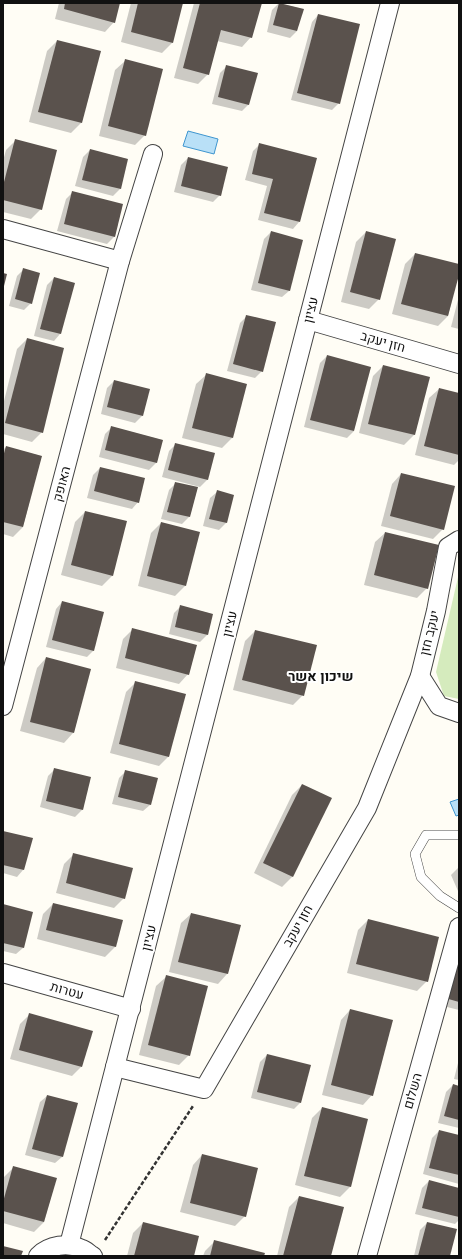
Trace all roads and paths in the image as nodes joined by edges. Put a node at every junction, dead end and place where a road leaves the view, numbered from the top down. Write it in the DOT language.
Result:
graph roads {
  1 [pos="390,3"];
  2 [pos="154,154"];
  3 [pos="3,229"];
  4 [pos="120,261"];
  5 [pos="308,320"];
  6 [pos="459,364"];
  7 [pos="459,540"];
  8 [pos="420,676"];
  9 [pos="3,706"];
  10 [pos="459,713"];
  11 [pos="459,835"];
  12 [pos="459,908"];
  13 [pos="459,927"];
  14 [pos="3,973"];
  15 [pos="130,1009"];
  16 [pos="115,1067"];
  17 [pos="204,1089"];
  18 [pos="69,1245"];
  19 [pos="98,1249"];
  20 [pos="38,1256"];
  21 [pos="367,1256"];
  1 -- 5 [label="street, עציון"];
  2 -- 4 [label="street, האופק"];
  3 -- 4 [label="street"];
  4 -- 9 [label="street, האופק"];
  5 -- 6 [label="street, חזן יעקב"];
  5 -- 15 [label="street, עציון"];
  7 -- 8 [label="street, יעקב חזן"];
  8 -- 10 [label="street"];
  8 -- 17 [label="street, חזן יעקב"];
  11 -- 12 [label="lane"];
  13 -- 21 [label="street, השלום"];
  14 -- 15 [label="street, עטרות"];
  15 -- 16 [label="street, עציון"];
  16 -- 17 [label="street"];
  16 -- 18 [label="street, עציון"];
  17 -- 19 [label="path"];
  18 -- 19 [label="street"];
  18 -- 20 [label="street"];
}
